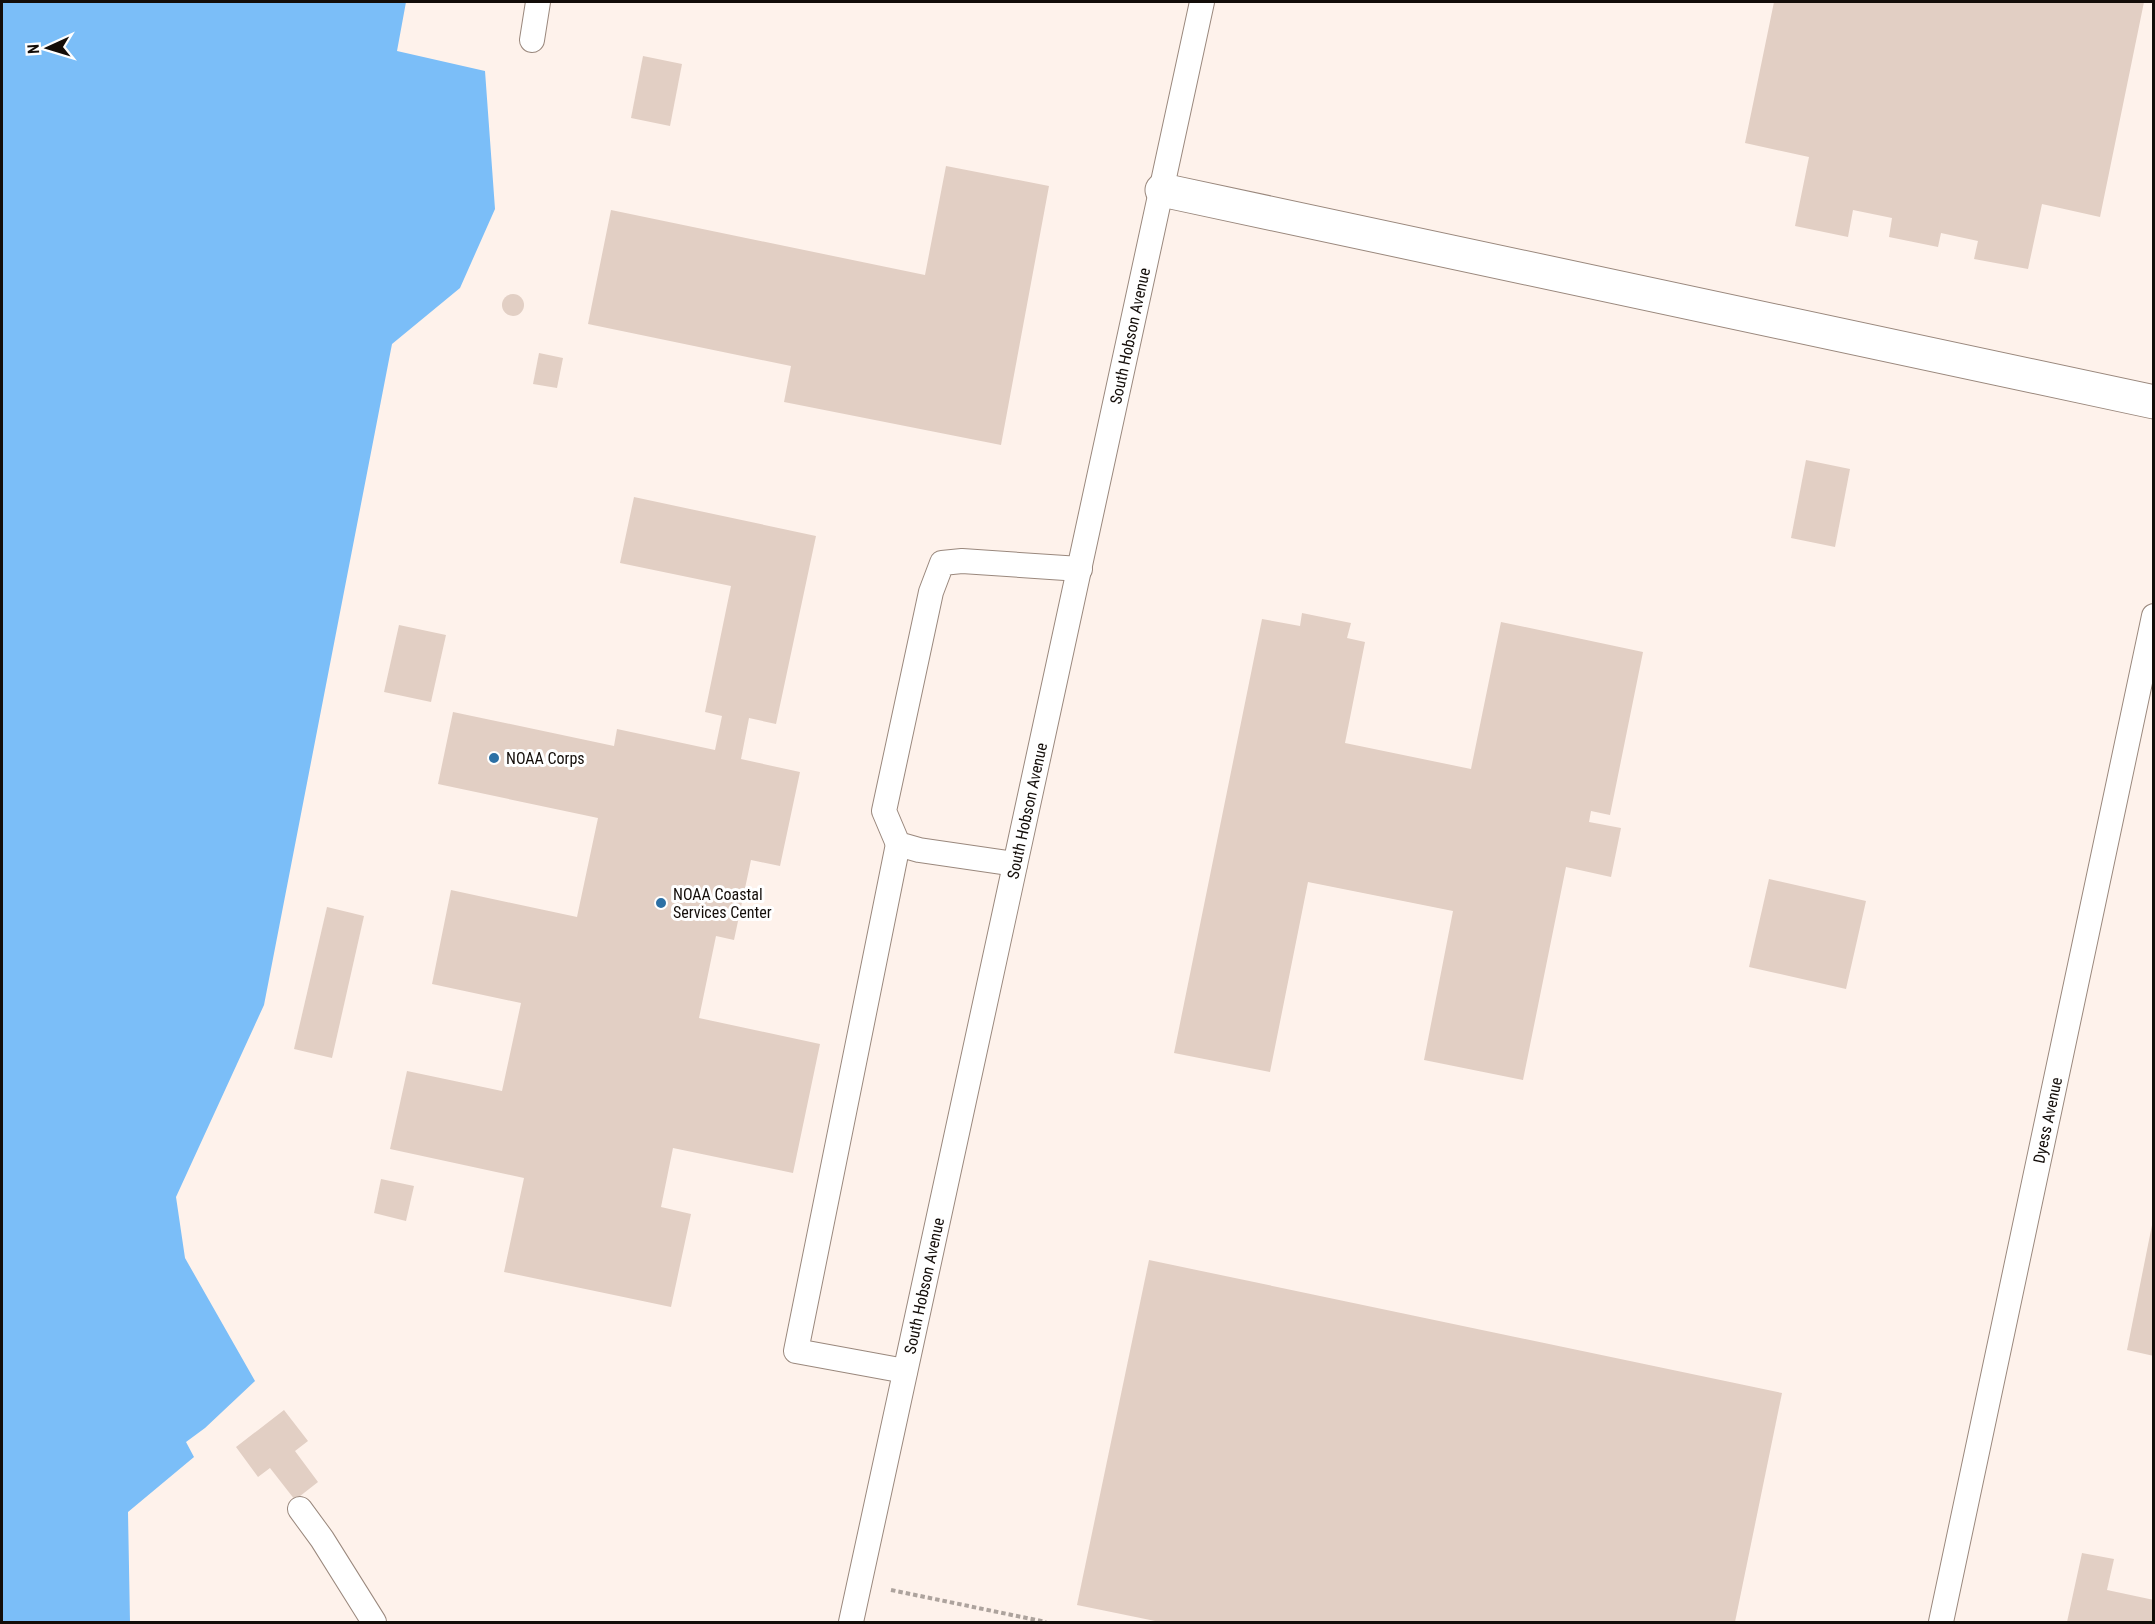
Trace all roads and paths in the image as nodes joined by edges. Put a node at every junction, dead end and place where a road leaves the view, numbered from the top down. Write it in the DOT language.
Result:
graph roads {
  1 [pos="538,2"];
  2 [pos="1202,2"];
  3 [pos="532,40"];
  4 [pos="1162,190"];
  5 [pos="2154,402"];
  6 [pos="1080,569"];
  7 [pos="2154,616"];
  8 [pos="897,844"];
  9 [pos="1015,864"];
  10 [pos="905,1371"];
  11 [pos="300,1509"];
  12 [pos="860,1583"];
  13 [pos="374,1623"];
  14 [pos="851,1623"];
  15 [pos="1046,1623"];
  16 [pos="1941,1623"];
  1 -- 3 [label="lane"];
  2 -- 4 [label="lane, South Hobson Avenue"];
  4 -- 5 [label="street"];
  4 -- 6 [label="lane, South Hobson Avenue"];
  6 -- 8 [label="lane"];
  6 -- 9 [label="lane, South Hobson Avenue"];
  7 -- 16 [label="lane, Dyess Avenue"];
  8 -- 9 [label="lane"];
  8 -- 10 [label="lane"];
  9 -- 10 [label="lane, South Hobson Avenue"];
  10 -- 12 [label="lane, South Hobson Avenue"];
  11 -- 13 [label="lane"];
  12 -- 14 [label="lane, South Hobson Avenue"];
  12 -- 15 [label="path"];
}
